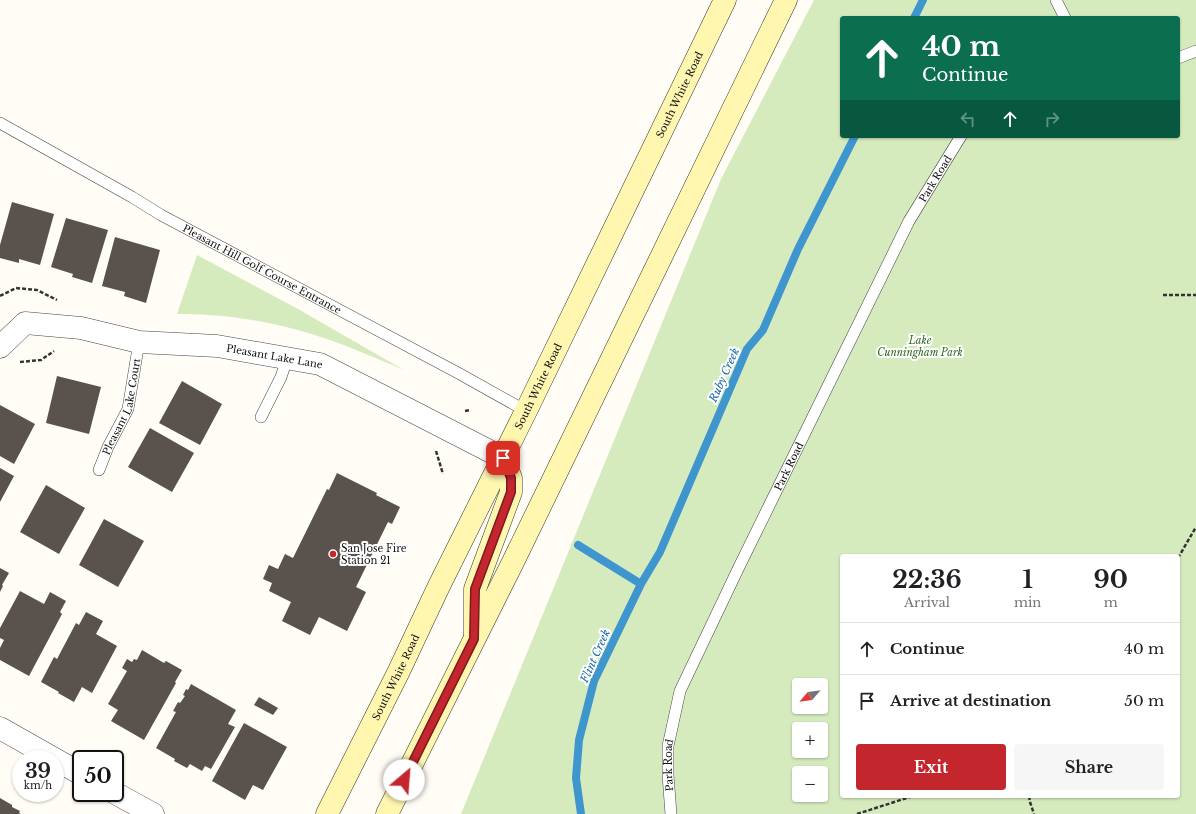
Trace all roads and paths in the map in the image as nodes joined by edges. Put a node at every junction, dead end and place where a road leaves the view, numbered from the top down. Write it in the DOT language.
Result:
graph roads {
  1 [pos="725,0"];
  2 [pos="786,0"];
  3 [pos="1056,0"];
  4 [pos="1063,16"];
  5 [pos="1196,51"];
  6 [pos="1180,57"];
  7 [pos="0,123"];
  8 [pos="960,138"];
  9 [pos="16,288"];
  10 [pos="1163,295"];
  11 [pos="1196,295"];
  12 [pos="0,296"];
  13 [pos="139,342"];
  14 [pos="0,347"];
  15 [pos="60,348"];
  16 [pos="287,359"];
  17 [pos="17,361"];
  18 [pos="526,411"];
  19 [pos="261,417"];
  20 [pos="435,447"];
  21 [pos="503,458"];
  22 [pos="99,470"];
  23 [pos="443,474"];
  24 [pos="1196,527"];
  25 [pos="1180,555"];
  26 [pos="474,639"];
  27 [pos="0,728"];
  28 [pos="72,769"];
  29 [pos="124,798"];
  30 [pos="907,798"];
  31 [pos="1029,798"];
  32 [pos="153,814"];
  33 [pos="327,814"];
  34 [pos="387,814"];
  35 [pos="671,814"];
  36 [pos="857,814"];
  37 [pos="1034,814"];
  1 -- 18 [label="main road, South White Road"];
  2 -- 26 [label="main road"];
  3 -- 4 [label="lane"];
  5 -- 6 [label="lane"];
  7 -- 18 [label="lane, Pleasant Hill Golf Course Entrance"];
  8 -- 35 [label="lane, Park Road"];
  9 -- 12 [label="path"];
  10 -- 11 [label="path"];
  13 -- 14 [label="street, Pleasant Lake Lane"];
  13 -- 16 [label="street, Pleasant Lake Lane"];
  13 -- 22 [label="lane, Pleasant Lake Court"];
  15 -- 17 [label="path"];
  16 -- 19 [label="lane"];
  16 -- 21 [label="street, Pleasant Lake Lane"];
  18 -- 21 [label="main road, South White Road"];
  20 -- 23 [label="path"];
  21 -- 26 [label="main road"];
  21 -- 33 [label="main road, South White Road"];
  24 -- 25 [label="path"];
  26 -- 34 [label="main road"];
  27 -- 28 [label="street"];
  29 -- 32 [label="street"];
  30 -- 36 [label="path"];
  31 -- 37 [label="path"];
}
